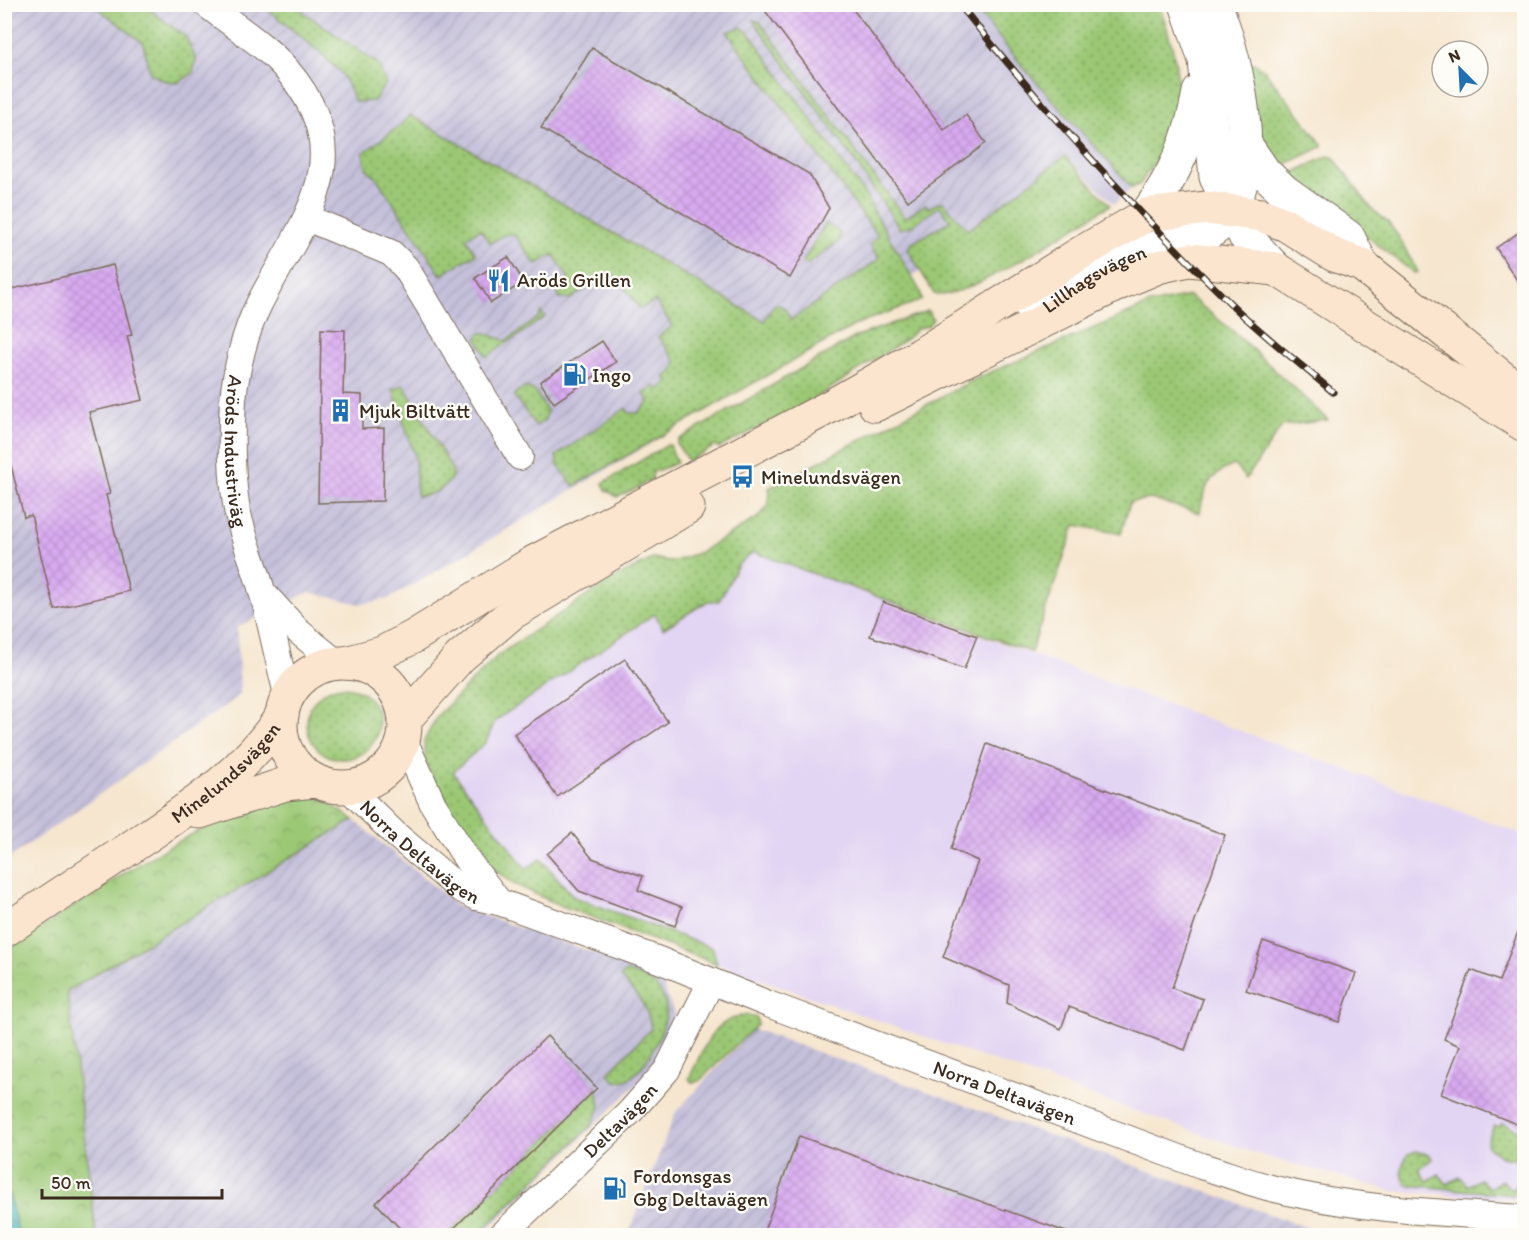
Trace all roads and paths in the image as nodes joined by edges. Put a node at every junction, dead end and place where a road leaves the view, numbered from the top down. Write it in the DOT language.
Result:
graph roads {
  1 [pos="206,4"];
  2 [pos="1186,4"];
  3 [pos="1215,4"];
  4 [pos="1205,60"];
  5 [pos="1245,144"];
  6 [pos="1230,210"];
  7 [pos="1146,215"];
  8 [pos="307,218"];
  9 [pos="1189,260"];
  10 [pos="1362,265"];
  11 [pos="1276,269"];
  12 [pos="963,361"];
  13 [pos="1524,395"];
  14 [pos="1524,425"];
  15 [pos="520,457"];
  16 [pos="262,591"];
  17 [pos="341,663"];
  18 [pos="285,706"];
  19 [pos="405,729"];
  20 [pos="315,781"];
  21 [pos="347,787"];
  22 [pos="164,825"];
  23 [pos="499,902"];
  24 [pos="4,931"];
  25 [pos="711,981"];
  26 [pos="1524,1218"];
  27 [pos="501,1236"];
  1 -- 8 [label="street, Aröds Industriväg"];
  2 -- 4 [label="street, Lillhagsvägen"];
  3 -- 5 [label="street, Lillhagsvägen"];
  4 -- 6 [label="street, Lillhagsvägen"];
  4 -- 7 [label="street, Lillhagsvägen"];
  5 -- 6 [label="street, Lillhagsvägen"];
  5 -- 10 [label="street, Lillhagsvägen"];
  6 -- 7 [label="main road, Lillhagsvägen"];
  6 -- 10 [label="main road, Lillhagsvägen"];
  6 -- 11 [label="street, Lillhagsvägen"];
  6 -- 12 [label="street, Lillhagsvägen"];
  7 -- 17 [label="main road, Minelundsvägen"];
  8 -- 15 [label="street"];
  8 -- 16 [label="street, Aröds Industriväg"];
  9 -- 11 [label="main road, Lillhagsvägen"];
  9 -- 12 [label="main road, Minelundsvägen"];
  10 -- 13 [label="main road, Lillhagsvägen"];
  11 -- 14 [label="main road, Lillhagsvägen"];
  12 -- 19 [label="main road, Minelundsvägen"];
  16 -- 17 [label="street, Aröds Industriväg"];
  16 -- 18 [label="street, Aröds Industriväg"];
  17 -- 18 [label="main road, Minelundsvägen"];
  17 -- 19 [label="main road"];
  18 -- 20 [label="main road, Minelundsvägen"];
  18 -- 22 [label="main road, Minelundsvägen"];
  19 -- 21 [label="main road, Minelundsvägen"];
  19 -- 23 [label="street, Norra Deltavägen"];
  20 -- 21 [label="main road, Minelundsvägen"];
  20 -- 22 [label="main road, Minelundsvägen"];
  21 -- 23 [label="street, Norra Deltavägen"];
  22 -- 24 [label="main road, Minelundsvägen"];
  23 -- 25 [label="street, Norra Deltavägen"];
  25 -- 26 [label="street, Norra Deltavägen"];
  25 -- 27 [label="street, Deltavägen"];
}
